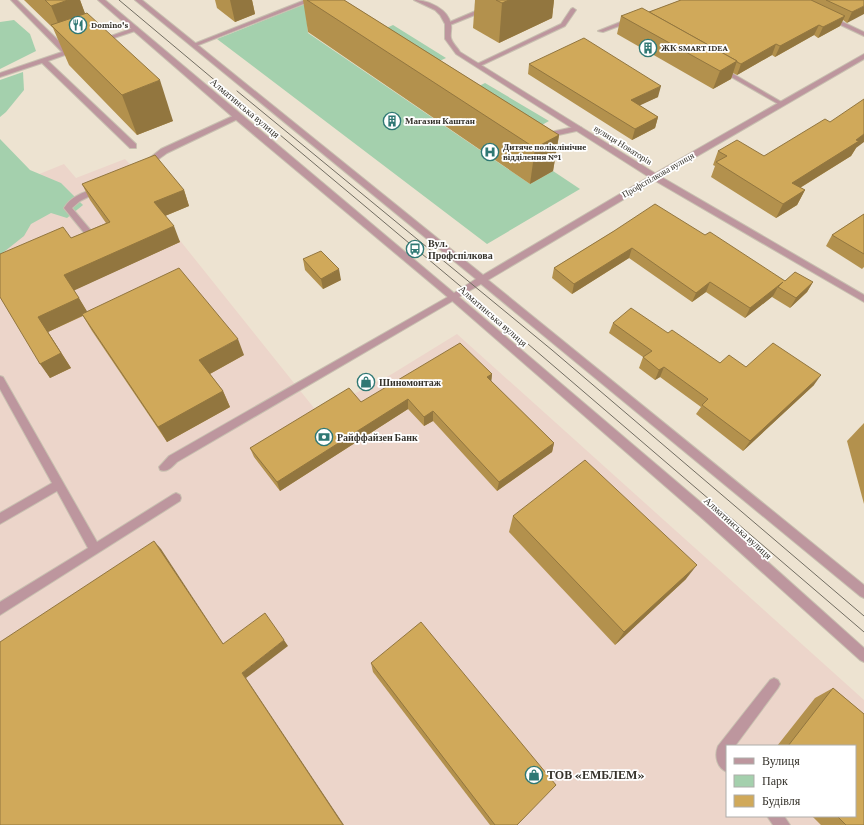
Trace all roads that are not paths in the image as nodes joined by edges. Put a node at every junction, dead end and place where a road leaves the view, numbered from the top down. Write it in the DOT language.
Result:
graph roads {
  1 [pos="14,0"];
  2 [pos="101,0"];
  3 [pos="138,0"];
  4 [pos="308,0"];
  5 [pos="417,0"];
  6 [pos="496,0"];
  7 [pos="315,5"];
  8 [pos="573,10"];
  9 [pos="824,15"];
  10 [pos="639,22"];
  11 [pos="448,24"];
  12 [pos="136,29"];
  13 [pos="601,31"];
  14 [pos="864,34"];
  15 [pos="96,43"];
  16 [pos="194,45"];
  17 [pos="81,48"];
  18 [pos="67,53"];
  19 [pos="864,56"];
  20 [pos="44,61"];
  21 [pos="712,64"];
  22 [pos="478,65"];
  23 [pos="0,75"];
  24 [pos="782,104"];
  25 [pos="238,117"];
  26 [pos="578,128"];
  27 [pos="535,139"];
  28 [pos="133,146"];
  29 [pos="140,168"];
  30 [pos="655,177"];
  31 [pos="108,186"];
  32 [pos="89,233"];
  33 [pos="482,280"];
  34 [pos="453,297"];
  35 [pos="864,299"];
  36 [pos="0,380"];
  37 [pos="164,467"];
  38 [pos="58,485"];
  39 [pos="176,498"];
  40 [pos="0,519"];
  41 [pos="94,550"];
  42 [pos="864,592"];
  43 [pos="0,609"];
  44 [pos="864,656"];
  45 [pos="774,684"];
  46 [pos="728,745"];
  47 [pos="726,747"];
  48 [pos="726,764"];
  49 [pos="775,817"];
  50 [pos="783,825"];
  1 -- 18 [label="street"];
  2 -- 12 [label="street, Алматинська вулиця"];
  3 -- 16 [label="street, Алматинська вулиця"];
  4 -- 7 [label="street"];
  4 -- 16 [label="street"];
  5 -- 11 [label="street"];
  6 -- 11 [label="street"];
  8 -- 22 [label="street"];
  9 -- 14 [label="street"];
  10 -- 13 [label="street"];
  11 -- 22 [label="street, вулиця Новаторів"];
  12 -- 15 [label="street"];
  12 -- 25 [label="street, Алматинська вулиця"];
  16 -- 33 [label="street, Алматинська вулиця"];
  17 -- 18 [label="street"];
  18 -- 20 [label="street"];
  19 -- 24 [label="street, Профспілкова вулиця"];
  20 -- 23 [label="street"];
  20 -- 28 [label="street"];
  21 -- 24 [label="street"];
  22 -- 26 [label="street, вулиця Новаторів"];
  24 -- 30 [label="street, Профспілкова вулиця"];
  25 -- 29 [label="street"];
  25 -- 34 [label="street, Алматинська вулиця"];
  26 -- 27 [label="street"];
  26 -- 30 [label="street, вулиця Новаторів"];
  30 -- 33 [label="street, Профспілкова вулиця"];
  30 -- 35 [label="street, вулиця Новаторів"];
  31 -- 32 [label="street"];
  33 -- 34 [label="street, Профспілкова вулиця"];
  33 -- 42 [label="street, Алматинська вулиця"];
  34 -- 37 [label="street, Профспілкова вулиця"];
  34 -- 44 [label="street, Алматинська вулиця"];
  36 -- 38 [label="street"];
  38 -- 40 [label="street"];
  38 -- 41 [label="street"];
  39 -- 41 [label="street"];
  41 -- 43 [label="street"];
  45 -- 46 [label="street"];
  47 -- 48 [label="street"];
  49 -- 50 [label="street"];
}
